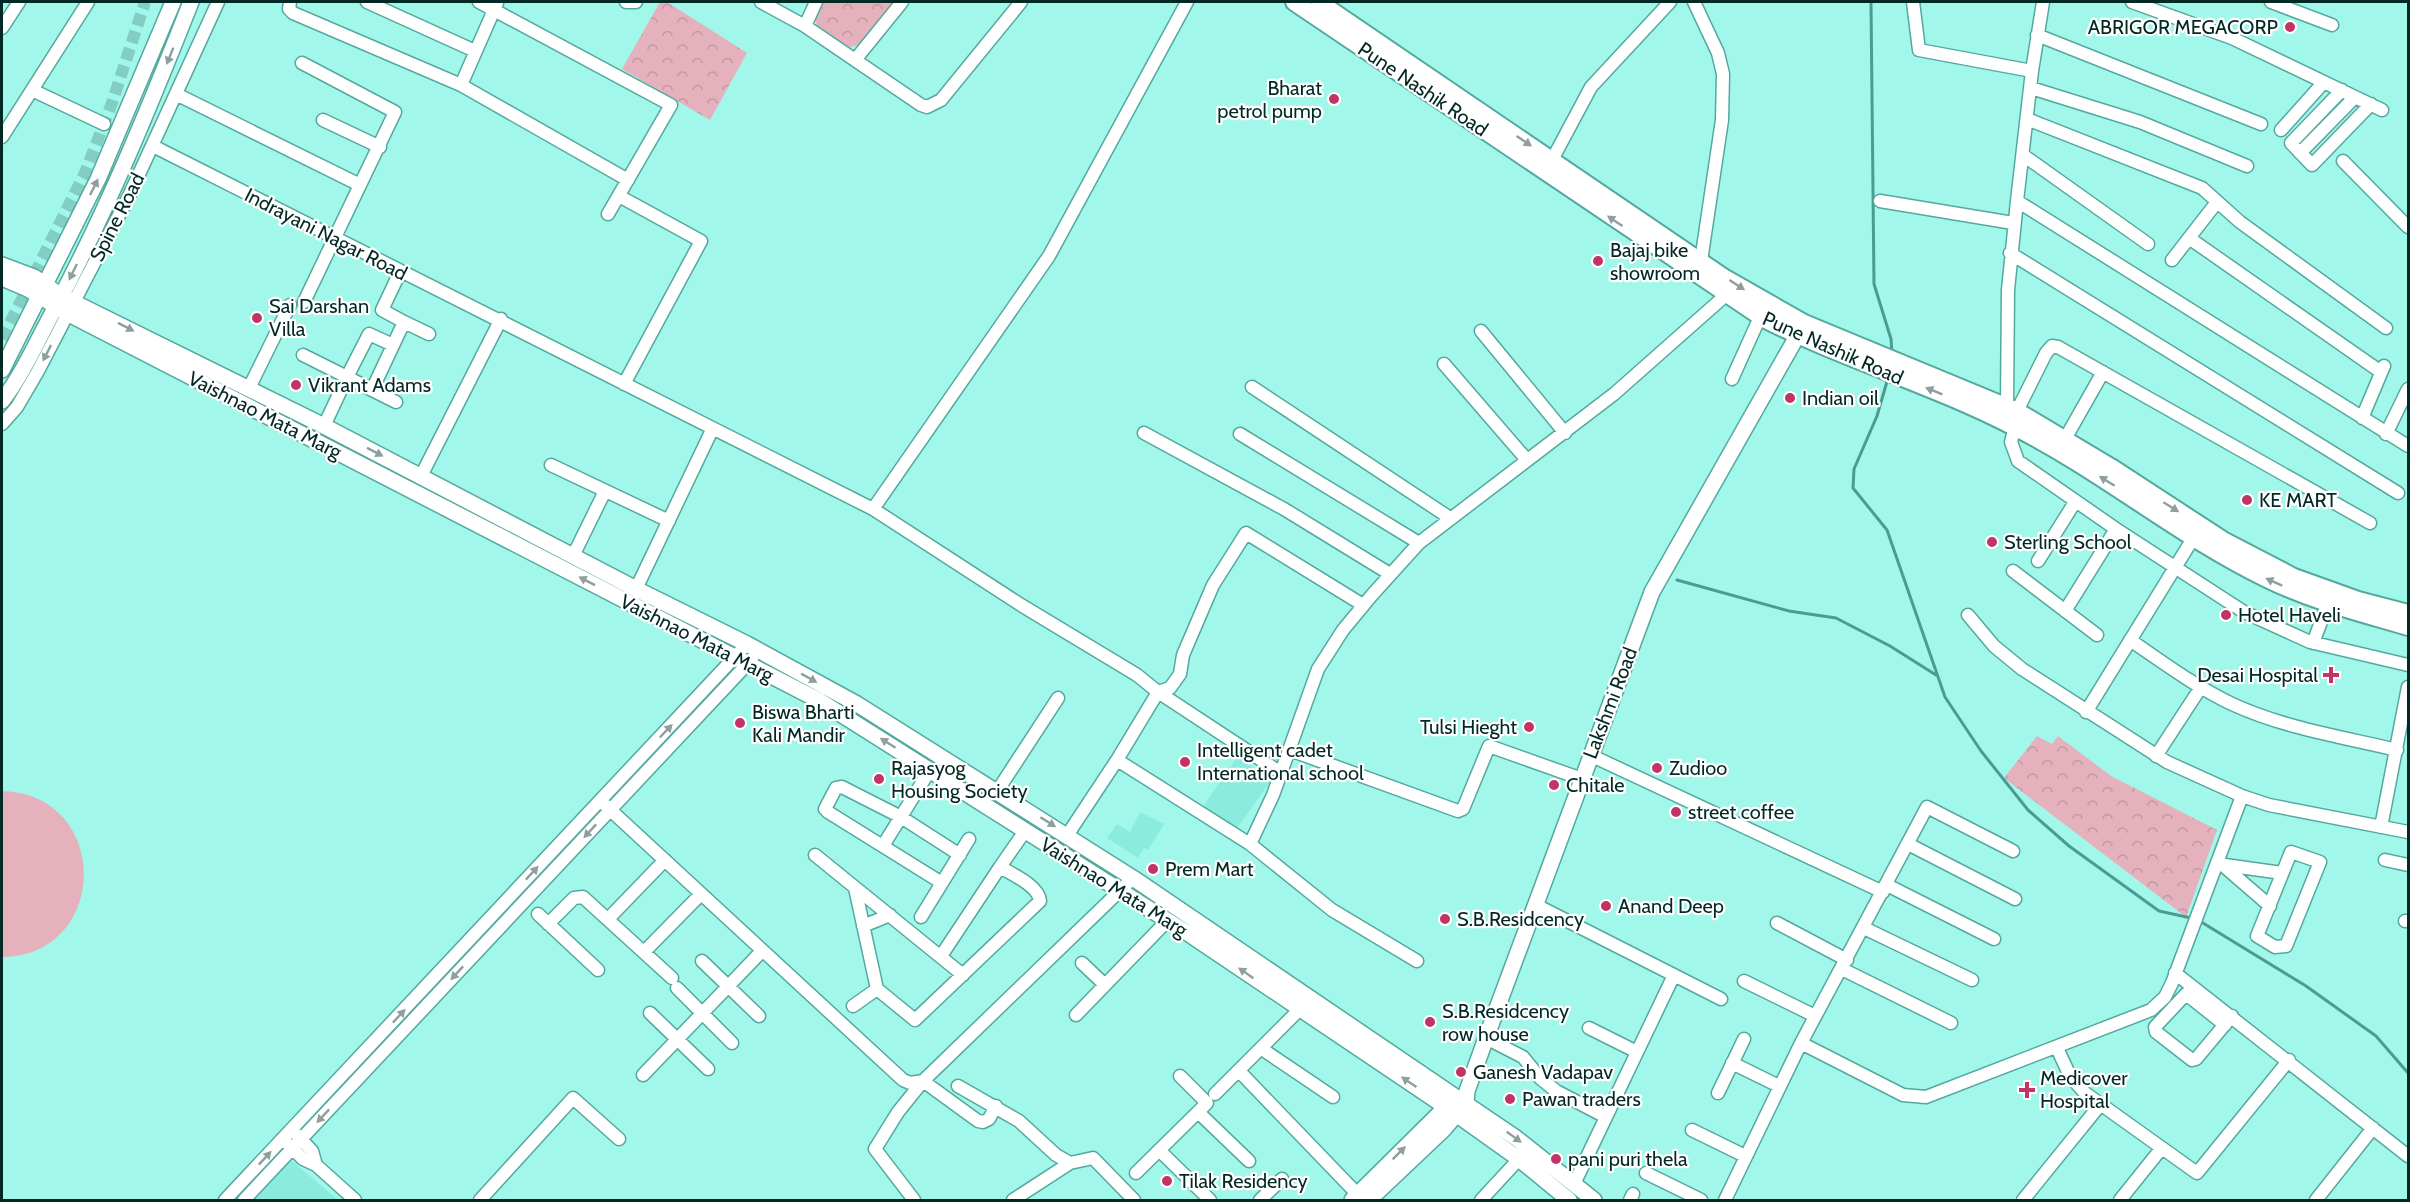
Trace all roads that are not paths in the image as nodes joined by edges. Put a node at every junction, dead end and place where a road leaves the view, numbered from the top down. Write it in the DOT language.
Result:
graph roads {
  1 [pos="19,2"];
  2 [pos="88,2"];
  3 [pos="172,2"];
  4 [pos="191,2"];
  5 [pos="218,2"];
  6 [pos="290,2"];
  7 [pos="367,2"];
  8 [pos="479,2"];
  9 [pos="626,2"];
  10 [pos="636,2"];
  11 [pos="761,2"];
  12 [pos="816,2"];
  13 [pos="902,2"];
  14 [pos="1021,2"];
  15 [pos="1187,2"];
  16 [pos="1294,2"];
  17 [pos="1319,2"];
  18 [pos="1670,2"];
  19 [pos="1694,2"];
  20 [pos="1913,2"];
  21 [pos="2043,2"];
  22 [pos="2132,2"];
  23 [pos="2271,2"];
  24 [pos="496,5"];
  25 [pos="3,23"];
  26 [pos="2332,24"];
  27 [pos="805,27"];
  28 [pos="2037,35"];
  29 [pos="475,51"];
  30 [pos="855,60"];
  31 [pos="302,63"];
  32 [pos="2032,71"];
  33 [pos="2325,82"];
  34 [pos="461,85"];
  35 [pos="2031,88"];
  36 [pos="32,90"];
  37 [pos="2342,90"];
  38 [pos="176,94"];
  39 [pos="2355,97"];
  40 [pos="2371,104"];
  41 [pos="2382,110"];
  42 [pos="2027,119"];
  43 [pos="323,120"];
  44 [pos="104,124"];
  45 [pos="2261,124"];
  46 [pos="2281,130"];
  47 [pos="2,137"];
  48 [pos="153,146"];
  49 [pos="380,147"];
  50 [pos="2300,153"];
  51 [pos="2023,155"];
  52 [pos="1552,160"];
  53 [pos="2343,161"];
  54 [pos="2247,166"];
  55 [pos="628,180"];
  56 [pos="360,185"];
  57 [pos="619,196"];
  58 [pos="1880,201"];
  59 [pos="2017,201"];
  60 [pos="2217,202"];
  61 [pos="608,214"];
  62 [pos="2013,223"];
  63 [pos="2409,227"];
  64 [pos="335,238"];
  65 [pos="2189,238"];
  66 [pos="2148,244"];
  67 [pos="2010,253"];
  68 [pos="2172,260"];
  69 [pos="1701,261"];
  70 [pos="2,264"];
  71 [pos="400,272"];
  72 [pos="2,278"];
  73 [pos="37,287"];
  74 [pos="1726,295"];
  75 [pos="304,302"];
  76 [pos="64,304"];
  77 [pos="290,305"];
  78 [pos="1760,317"];
  79 [pos="501,319"];
  80 [pos="404,322"];
  81 [pos="2386,328"];
  82 [pos="1801,330"];
  83 [pos="1480,331"];
  84 [pos="429,334"];
  85 [pos="393,345"];
  86 [pos="303,355"];
  87 [pos="1444,364"];
  88 [pos="2,370"];
  89 [pos="2103,372"];
  90 [pos="347,378"];
  91 [pos="1732,379"];
  92 [pos="624,384"];
  93 [pos="1252,387"];
  94 [pos="2409,389"];
  95 [pos="252,390"];
  96 [pos="372,390"];
  97 [pos="2,401"];
  98 [pos="396,402"];
  99 [pos="249,407"];
  100 [pos="2013,415"];
  101 [pos="2362,418"];
  102 [pos="2,424"];
  103 [pos="324,426"];
  104 [pos="712,430"];
  105 [pos="1144,433"];
  106 [pos="1564,433"];
  107 [pos="1240,434"];
  108 [pos="2386,434"];
  109 [pos="2065,439"];
  110 [pos="2406,440"];
  111 [pos="1527,460"];
  112 [pos="551,465"];
  113 [pos="421,476"];
  114 [pos="605,491"];
  115 [pos="2398,493"];
  116 [pos="2075,502"];
  117 [pos="873,509"];
  118 [pos="1450,518"];
  119 [pos="669,521"];
  120 [pos="2370,523"];
  121 [pos="2116,530"];
  122 [pos="2197,532"];
  123 [pos="1419,543"];
  124 [pos="573,556"];
  125 [pos="2038,561"];
  126 [pos="2175,568"];
  127 [pos="2013,571"];
  128 [pos="1390,574"];
  129 [pos="636,589"];
  130 [pos="2328,603"];
  131 [pos="1363,605"];
  132 [pos="2065,611"];
  133 [pos="2409,613"];
  134 [pos="1968,615"];
  135 [pos="2409,627"];
  136 [pos="2097,636"];
  137 [pos="2130,640"];
  138 [pos="2313,643"];
  139 [pos="754,648"];
  140 [pos="741,661"];
  141 [pos="2409,665"];
  142 [pos="2201,687"];
  143 [pos="2409,687"];
  144 [pos="1158,692"];
  145 [pos="1058,698"];
  146 [pos="2086,712"];
  147 [pos="1290,750"];
  148 [pos="2397,750"];
  149 [pos="1590,755"];
  150 [pos="2156,756"];
  151 [pos="1117,760"];
  152 [pos="930,770"];
  153 [pos="1281,773"];
  154 [pos="1582,779"];
  155 [pos="998,790"];
  156 [pos="2242,796"];
  157 [pos="599,801"];
  158 [pos="610,810"];
  159 [pos="901,817"];
  160 [pos="2381,827"];
  161 [pos="1025,831"];
  162 [pos="2409,832"];
  163 [pos="1068,834"];
  164 [pos="969,839"];
  165 [pos="884,844"];
  166 [pos="1250,844"];
  167 [pos="1908,844"];
  168 [pos="2013,851"];
  169 [pos="815,855"];
  170 [pos="960,855"];
  171 [pos="665,860"];
  172 [pos="2385,860"];
  173 [pos="2221,863"];
  174 [pos="2409,865"];
  175 [pos="1000,867"];
  176 [pos="2282,873"];
  177 [pos="1133,878"];
  178 [pos="942,882"];
  179 [pos="855,888"];
  180 [pos="1885,889"];
  181 [pos="1121,890"];
  182 [pos="700,894"];
  183 [pos="2015,899"];
  184 [pos="1536,905"];
  185 [pos="2270,906"];
  186 [pos="538,914"];
  187 [pos="890,915"];
  188 [pos="921,916"];
  189 [pos="608,918"];
  190 [pos="1167,921"];
  191 [pos="1777,923"];
  192 [pos="548,924"];
  193 [pos="863,926"];
  194 [pos="1864,928"];
  195 [pos="1994,939"];
  196 [pos="762,951"];
  197 [pos="645,952"];
  198 [pos="941,956"];
  199 [pos="1417,961"];
  200 [pos="702,962"];
  201 [pos="1082,963"];
  202 [pos="1845,964"];
  203 [pos="598,970"];
  204 [pos="2175,973"];
  205 [pos="963,975"];
  206 [pos="1674,975"];
  207 [pos="1972,980"];
  208 [pos="1744,981"];
  209 [pos="1105,985"];
  210 [pos="728,987"];
  211 [pos="877,989"];
  212 [pos="1721,999"];
  213 [pos="853,1006"];
  214 [pos="1299,1010"];
  215 [pos="650,1013"];
  216 [pos="701,1014"];
  217 [pos="1077,1015"];
  218 [pos="759,1016"];
  219 [pos="1815,1016"];
  220 [pos="2228,1020"];
  221 [pos="1951,1023"];
  222 [pos="1589,1028"];
  223 [pos="1486,1038"];
  224 [pos="678,1039"];
  225 [pos="1744,1039"];
  226 [pos="732,1043"];
  227 [pos="1801,1043"];
  228 [pos="2057,1048"];
  229 [pos="1262,1049"];
  230 [pos="1637,1052"];
  231 [pos="2289,1060"];
  232 [pos="1732,1063"];
  233 [pos="708,1069"];
  234 [pos="1240,1072"];
  235 [pos="643,1075"];
  236 [pos="1180,1076"];
  237 [pos="923,1081"];
  238 [pos="958,1086"];
  239 [pos="1779,1086"];
  240 [pos="1718,1093"];
  241 [pos="1215,1094"];
  242 [pos="1333,1097"];
  243 [pos="1458,1103"];
  244 [pos="2100,1105"];
  245 [pos="996,1106"];
  246 [pos="1198,1112"];
  247 [pos="1606,1117"];
  248 [pos="2373,1128"];
  249 [pos="292,1130"];
  250 [pos="1692,1130"];
  251 [pos="283,1139"];
  252 [pos="302,1139"];
  253 [pos="619,1139"];
  254 [pos="293,1148"];
  255 [pos="2161,1149"];
  256 [pos="1160,1150"];
  257 [pos="2408,1154"];
  258 [pos="1745,1156"];
  259 [pos="1519,1159"];
  260 [pos="1249,1161"];
  261 [pos="1070,1163"];
  262 [pos="316,1165"];
  263 [pos="1136,1173"];
  264 [pos="1646,1173"];
  265 [pos="1282,1179"];
  266 [pos="1575,1184"];
  267 [pos="1360,1199"];
  268 [pos="225,1200"];
  269 [pos="244,1200"];
  270 [pos="355,1200"];
  271 [pos="480,1200"];
  272 [pos="914,1200"];
  273 [pos="1013,1200"];
  274 [pos="1134,1200"];
  275 [pos="1210,1200"];
  276 [pos="1260,1200"];
  277 [pos="1481,1200"];
  278 [pos="1569,1200"];
  279 [pos="1594,1200"];
  280 [pos="1701,1200"];
  281 [pos="1725,1200"];
  282 [pos="2023,1200"];
  283 [pos="2120,1200"];
  284 [pos="2316,1200"];
  1 -- 25 [label="street"];
  2 -- 36 [label="street"];
  73 -- 3 [label="main road, Spine Road, one-way"];
  4 -- 76 [label="main road, Spine Road, one-way"];
  5 -- 38 [label="street, Spine Road"];
  6 -- 34 [label="street"];
  7 -- 29 [label="street"];
  8 -- 24 [label="street"];
  9 -- 10 [label="street"];
  11 -- 27 [label="street"];
  12 -- 27 [label="street"];
  13 -- 30 [label="street"];
  14 -- 30 [label="street"];
  15 -- 117 [label="street"];
  74 -- 16 [label="highway, Pune Nashik Road, one-way"];
  17 -- 52 [label="highway, Pune Nashik Road, one-way"];
  18 -- 52 [label="street"];
  19 -- 69 [label="street"];
  20 -- 32 [label="street"];
  21 -- 28 [label="street"];
  22 -- 33 [label="street"];
  23 -- 26 [label="street"];
  24 -- 29 [label="street"];
  24 -- 55 [label="street"];
  27 -- 30 [label="street"];
  28 -- 32 [label="street"];
  28 -- 45 [label="street"];
  29 -- 34 [label="street"];
  31 -- 49 [label="street"];
  32 -- 35 [label="street"];
  33 -- 37 [label="street"];
  33 -- 46 [label="street"];
  34 -- 55 [label="street"];
  35 -- 42 [label="street"];
  35 -- 54 [label="street"];
  36 -- 44 [label="street"];
  36 -- 47 [label="street"];
  37 -- 39 [label="street"];
  37 -- 50 [label="street"];
  38 -- 48 [label="street, Spine Road"];
  38 -- 56 [label="street"];
  39 -- 40 [label="street"];
  39 -- 50 [label="street"];
  40 -- 41 [label="street"];
  40 -- 50 [label="street"];
  42 -- 51 [label="street"];
  42 -- 60 [label="street"];
  43 -- 49 [label="street"];
  48 -- 64 [label="street, Indrayani Nagar Road"];
  48 -- 76 [label="street, Spine Road"];
  49 -- 56 [label="street"];
  51 -- 59 [label="street"];
  51 -- 66 [label="street"];
  52 -- 69 [label="highway, Pune Nashik Road"];
  53 -- 63 [label="street"];
  55 -- 57 [label="street"];
  56 -- 64 [label="street"];
  57 -- 61 [label="street"];
  57 -- 92 [label="street"];
  58 -- 62 [label="street"];
  59 -- 62 [label="street"];
  59 -- 101 [label="street"];
  60 -- 65 [label="street"];
  60 -- 81 [label="street"];
  62 -- 67 [label="street"];
  64 -- 71 [label="street, Indrayani Nagar Road"];
  64 -- 75 [label="street"];
  65 -- 68 [label="street"];
  65 -- 101 [label="street"];
  67 -- 100 [label="street"];
  67 -- 115 [label="street"];
  69 -- 82 [label="highway, Pune Nashik Road, one-way"];
  70 -- 73 [label="main road"];
  71 -- 79 [label="street, Indrayani Nagar Road"];
  71 -- 80 [label="street"];
  72 -- 73 [label="main road"];
  73 -- 76 [label="main road, Vaishnao Mata Marg"];
  73 -- 88 [label="main road, Spine Road"];
  74 -- 78 [label="highway, Pune Nashik Road"];
  74 -- 106 [label="street"];
  76 -- 95 [label="main road, Vaishnao Mata Marg, one-way"];
  76 -- 97 [label="main road, Spine Road"];
  76 -- 99 [label="main road, Vaishnao Mata Marg"];
  76 -- 102 [label="street, Spine Road, one-way"];
  77 -- 95 [label="street"];
  78 -- 82 [label="highway, Pune Nashik Road"];
  78 -- 91 [label="street"];
  79 -- 92 [label="street, Indrayani Nagar Road"];
  79 -- 113 [label="street"];
  80 -- 84 [label="street"];
  80 -- 85 [label="street"];
  82 -- 100 [label="highway, Pune Nashik Road"];
  82 -- 149 [label="main road, Lakshmi Road"];
  83 -- 106 [label="street"];
  85 -- 90 [label="street"];
  85 -- 96 [label="street"];
  86 -- 90 [label="street"];
  87 -- 111 [label="street"];
  89 -- 100 [label="street"];
  89 -- 109 [label="street"];
  89 -- 120 [label="street"];
  90 -- 96 [label="street"];
  90 -- 103 [label="street"];
  92 -- 104 [label="street, Indrayani Nagar Road"];
  93 -- 118 [label="street"];
  94 -- 108 [label="street"];
  95 -- 99 [label="main road"];
  95 -- 103 [label="main road, Vaishnao Mata Marg"];
  96 -- 98 [label="street"];
  140 -- 99 [label="main road, Vaishnao Mata Marg, one-way"];
  100 -- 109 [label="highway, Pune Nashik Road"];
  100 -- 116 [label="street"];
  122 -- 100 [label="highway, Pune Nashik Road, one-way"];
  101 -- 108 [label="street"];
  103 -- 113 [label="main road, Vaishnao Mata Marg, one-way"];
  104 -- 117 [label="street, Indrayani Nagar Road"];
  104 -- 119 [label="street"];
  105 -- 128 [label="street"];
  106 -- 111 [label="street"];
  107 -- 123 [label="street"];
  108 -- 110 [label="street"];
  109 -- 122 [label="highway, Pune Nashik Road, one-way"];
  111 -- 118 [label="street"];
  112 -- 114 [label="street"];
  113 -- 124 [label="main road, Vaishnao Mata Marg"];
  114 -- 119 [label="street"];
  114 -- 124 [label="street"];
  116 -- 121 [label="street"];
  116 -- 125 [label="street"];
  117 -- 144 [label="street, Indrayani Nagar Road"];
  118 -- 123 [label="street"];
  119 -- 129 [label="street"];
  121 -- 126 [label="street"];
  121 -- 132 [label="street"];
  122 -- 126 [label="street"];
  130 -- 122 [label="highway, Pune Nashik Road, one-way"];
  122 -- 133 [label="highway, Pune Nashik Road"];
  123 -- 128 [label="street"];
  124 -- 129 [label="main road, Vaishnao Mata Marg"];
  126 -- 137 [label="street"];
  126 -- 138 [label="street"];
  127 -- 132 [label="street"];
  128 -- 131 [label="street"];
  129 -- 139 [label="main road, Vaishnao Mata Marg"];
  130 -- 135 [label="highway, Pune Nashik Road"];
  130 -- 138 [label="street"];
  131 -- 144 [label="street"];
  131 -- 147 [label="street"];
  132 -- 136 [label="street"];
  134 -- 146 [label="street"];
  137 -- 142 [label="street"];
  137 -- 146 [label="street"];
  138 -- 141 [label="street"];
  139 -- 140 [label="street"];
  139 -- 155 [label="main road, Vaishnao Mata Marg, one-way"];
  152 -- 140 [label="main road, Vaishnao Mata Marg, one-way"];
  157 -- 140 [label="street, one-way"];
  140 -- 158 [label="street"];
  142 -- 148 [label="street"];
  142 -- 150 [label="street"];
  143 -- 148 [label="street"];
  144 -- 151 [label="street"];
  144 -- 153 [label="street, Indrayani Nagar Road"];
  145 -- 155 [label="street"];
  146 -- 150 [label="street"];
  147 -- 153 [label="street"];
  147 -- 154 [label="street"];
  148 -- 160 [label="street"];
  149 -- 154 [label="main road, Lakshmi Road"];
  149 -- 180 [label="street"];
  150 -- 156 [label="street"];
  151 -- 163 [label="street"];
  151 -- 166 [label="street"];
  152 -- 159 [label="street"];
  152 -- 161 [label="main road, Vaishnao Mata Marg"];
  153 -- 166 [label="street"];
  154 -- 184 [label="main road, Lakshmi Road"];
  155 -- 163 [label="main road, Vaishnao Mata Marg, one-way"];
  156 -- 160 [label="street"];
  156 -- 173 [label="street"];
  157 -- 158 [label="street"];
  249 -- 157 [label="street, one-way"];
  158 -- 171 [label="street"];
  158 -- 252 [label="street, one-way"];
  159 -- 165 [label="street"];
  159 -- 165 [label="street"];
  159 -- 170 [label="street"];
  160 -- 162 [label="street"];
  161 -- 175 [label="street"];
  161 -- 181 [label="main road, Vaishnao Mata Marg"];
  163 -- 177 [label="main road, Vaishnao Mata Marg"];
  164 -- 170 [label="street"];
  165 -- 178 [label="street"];
  166 -- 199 [label="street"];
  167 -- 168 [label="street"];
  167 -- 180 [label="street"];
  167 -- 183 [label="street"];
  169 -- 179 [label="street"];
  170 -- 178 [label="street"];
  171 -- 182 [label="street"];
  171 -- 189 [label="street"];
  172 -- 174 [label="street"];
  173 -- 176 [label="street"];
  173 -- 185 [label="street"];
  173 -- 204 [label="street"];
  175 -- 198 [label="street"];
  175 -- 205 [label="street"];
  176 -- 185 [label="street"];
  176 -- 185 [label="street"];
  177 -- 181 [label="street"];
  177 -- 243 [label="main road, Vaishnao Mata Marg"];
  178 -- 188 [label="street"];
  179 -- 187 [label="street"];
  179 -- 193 [label="street"];
  180 -- 194 [label="street"];
  180 -- 195 [label="street"];
  181 -- 190 [label="main road, Vaishnao Mata Marg"];
  181 -- 237 [label="street"];
  182 -- 196 [label="street"];
  182 -- 197 [label="street"];
  184 -- 206 [label="street"];
  184 -- 223 [label="main road, Lakshmi Road"];
  186 -- 192 [label="street"];
  187 -- 193 [label="street"];
  187 -- 198 [label="street"];
  189 -- 192 [label="street"];
  189 -- 197 [label="street"];
  190 -- 209 [label="street"];
  214 -- 190 [label="main road, Vaishnao Mata Marg, one-way"];
  191 -- 202 [label="street"];
  192 -- 203 [label="street"];
  193 -- 211 [label="street"];
  194 -- 202 [label="street"];
  194 -- 207 [label="street"];
  196 -- 210 [label="street"];
  196 -- 237 [label="street"];
  197 -- 216 [label="street"];
  198 -- 205 [label="street"];
  200 -- 210 [label="street"];
  201 -- 209 [label="street"];
  202 -- 219 [label="street"];
  202 -- 221 [label="street"];
  204 -- 220 [label="street"];
  204 -- 228 [label="street"];
  205 -- 211 [label="street"];
  206 -- 212 [label="street"];
  206 -- 230 [label="street"];
  208 -- 219 [label="street"];
  209 -- 217 [label="street"];
  210 -- 216 [label="street"];
  210 -- 218 [label="street"];
  211 -- 213 [label="street"];
  214 -- 229 [label="street"];
  243 -- 214 [label="main road, Vaishnao Mata Marg, one-way"];
  215 -- 224 [label="street"];
  216 -- 224 [label="street"];
  216 -- 226 [label="street"];
  219 -- 227 [label="street"];
  220 -- 220 [label="street"];
  220 -- 231 [label="street"];
  222 -- 230 [label="street"];
  223 -- 243 [label="main road, Lakshmi Road"];
  223 -- 247 [label="street"];
  224 -- 233 [label="street"];
  224 -- 235 [label="street"];
  225 -- 232 [label="street"];
  227 -- 228 [label="street"];
  227 -- 239 [label="street"];
  228 -- 244 [label="street"];
  229 -- 234 [label="street"];
  229 -- 242 [label="street"];
  230 -- 247 [label="street"];
  231 -- 248 [label="street"];
  231 -- 255 [label="street"];
  232 -- 239 [label="street"];
  232 -- 240 [label="street"];
  234 -- 241 [label="street"];
  234 -- 267 [label="street"];
  236 -- 246 [label="street"];
  237 -- 245 [label="street"];
  237 -- 272 [label="street"];
  238 -- 245 [label="street"];
  239 -- 258 [label="street"];
  243 -- 259 [label="main road"];
  243 -- 266 [label="main road, one-way"];
  243 -- 267 [label="main road"];
  244 -- 255 [label="street"];
  244 -- 282 [label="street"];
  245 -- 261 [label="street"];
  246 -- 256 [label="street"];
  246 -- 260 [label="street"];
  247 -- 266 [label="street"];
  248 -- 257 [label="street"];
  248 -- 284 [label="street"];
  249 -- 251 [label="street"];
  249 -- 252 [label="street"];
  250 -- 258 [label="street"];
  251 -- 254 [label="street"];
  268 -- 251 [label="street, one-way"];
  252 -- 254 [label="street"];
  252 -- 262 [label="street"];
  253 -- 271 [label="street"];
  254 -- 262 [label="street"];
  254 -- 269 [label="street"];
  255 -- 283 [label="street"];
  256 -- 263 [label="street"];
  256 -- 275 [label="street"];
  258 -- 281 [label="street"];
  259 -- 277 [label="street"];
  259 -- 278 [label="main road"];
  261 -- 273 [label="street"];
  261 -- 274 [label="street"];
  262 -- 270 [label="street"];
  264 -- 280 [label="street"];
  265 -- 276 [label="street"];
  266 -- 279 [label="main road"];
}
